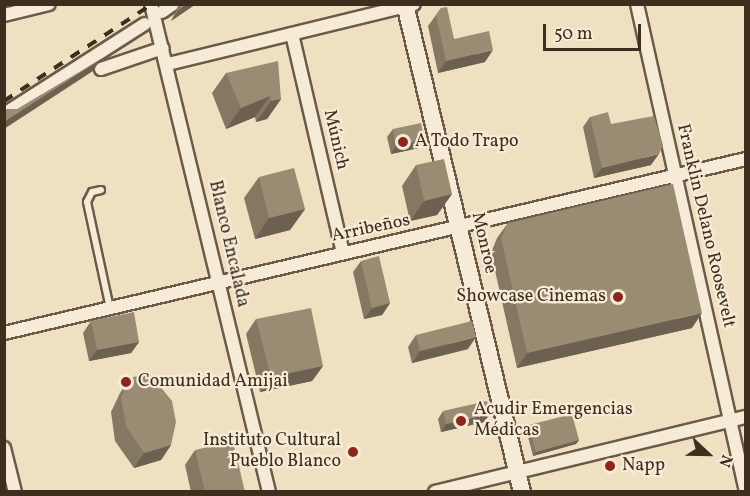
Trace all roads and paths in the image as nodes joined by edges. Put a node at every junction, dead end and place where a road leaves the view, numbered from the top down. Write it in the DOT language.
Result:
graph roads {
  1 [pos="49,4"];
  2 [pos="151,4"];
  3 [pos="637,4"];
  4 [pos="408,5"];
  5 [pos="4,15"];
  6 [pos="145,24"];
  7 [pos="292,34"];
  8 [pos="163,48"];
  9 [pos="168,64"];
  10 [pos="101,69"];
  11 [pos="4,114"];
  12 [pos="746,159"];
  13 [pos="676,176"];
  14 [pos="101,189"];
  15 [pos="459,227"];
  16 [pos="343,253"];
  17 [pos="218,282"];
  18 [pos="110,308"];
  19 [pos="4,333"];
  20 [pos="746,417"];
  21 [pos="730,421"];
  22 [pos="4,448"];
  23 [pos="517,472"];
  24 [pos="746,490"];
  25 [pos="15,492"];
  26 [pos="269,492"];
  27 [pos="435,492"];
  28 [pos="522,492"];
  1 -- 5 [label="street"];
  2 -- 8 [label="street, Blanco Encalada"];
  3 -- 13 [label="street, Franklin Delano Roosevelt"];
  4 -- 7 [label="street"];
  4 -- 15 [label="main road, Monroe"];
  6 -- 11 [label="street"];
  7 -- 9 [label="street"];
  7 -- 16 [label="street, Múnich"];
  8 -- 9 [label="street, Blanco Encalada"];
  8 -- 10 [label="street"];
  9 -- 17 [label="street, Blanco Encalada"];
  12 -- 13 [label="street, Arribeños"];
  13 -- 15 [label="street, Arribeños"];
  13 -- 21 [label="street, Franklin Delano Roosevelt"];
  14 -- 18 [label="lane"];
  15 -- 16 [label="street, Arribeños"];
  15 -- 23 [label="main road, Monroe"];
  16 -- 17 [label="street, Arribeños"];
  17 -- 18 [label="street, Arribeños"];
  17 -- 26 [label="street, Blanco Encalada"];
  18 -- 19 [label="street, Arribeños"];
  20 -- 21 [label="street"];
  21 -- 23 [label="street"];
  21 -- 24 [label="street, Franklin Delano Roosevelt"];
  22 -- 25 [label="street"];
  23 -- 27 [label="street"];
  23 -- 28 [label="main road, Monroe"];
}
